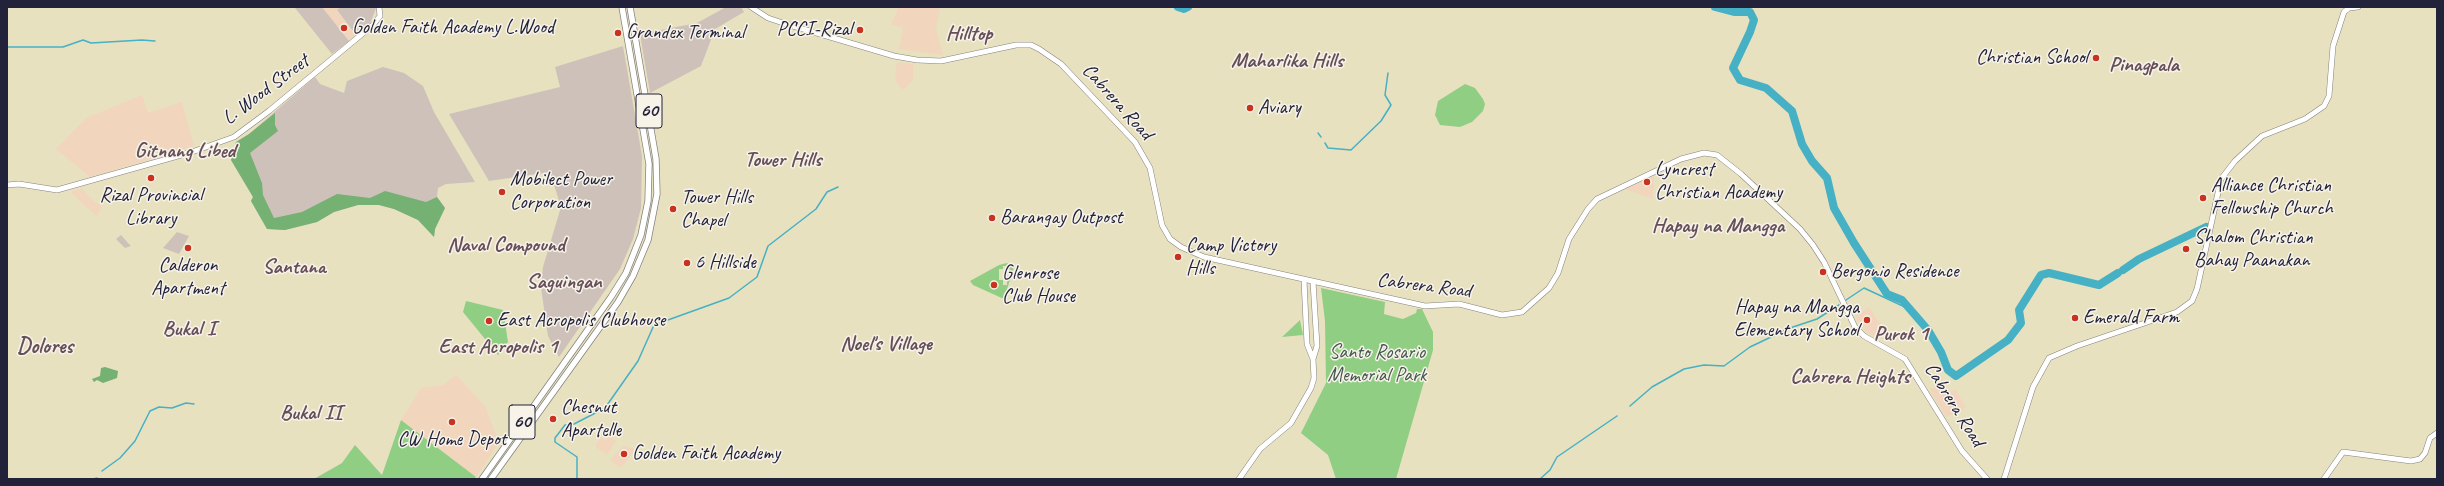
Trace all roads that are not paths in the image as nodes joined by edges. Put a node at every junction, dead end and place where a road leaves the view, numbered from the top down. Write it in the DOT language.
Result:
graph roads {
  1 [pos="379,7"];
  2 [pos="622,7"];
  3 [pos="630,7"];
  4 [pos="751,7"];
  5 [pos="2358,7"];
  6 [pos="638,50"];
  7 [pos="630,52"];
  8 [pos="7,185"];
  9 [pos="646,214"];
  10 [pos="654,216"];
  11 [pos="1304,280"];
  12 [pos="1313,282"];
  13 [pos="1304,305"];
  14 [pos="1314,305"];
  15 [pos="1313,359"];
  16 [pos="2437,432"];
  17 [pos="482,479"];
  18 [pos="491,479"];
  19 [pos="1239,479"];
  20 [pos="1987,479"];
  21 [pos="2004,479"];
  22 [pos="2324,479"];
  1 -- 8 [label="main road, L. Wood Street"];
  2 -- 7 [label="main road, 60"];
  3 -- 6 [label="main road, 60"];
  4 -- 11 [label="main road, Cabrera Road"];
  5 -- 21 [label="main road, Cabrera Road"];
  6 -- 7 [label="main road"];
  6 -- 10 [label="main road, 60"];
  7 -- 9 [label="main road, 60"];
  9 -- 10 [label="main road"];
  9 -- 17 [label="main road, 60"];
  10 -- 18 [label="main road, 60"];
  11 -- 12 [label="main road, Cabrera Road"];
  11 -- 13 [label="main road"];
  12 -- 14 [label="main road"];
  12 -- 20 [label="main road, Cabrera Road"];
  13 -- 14 [label="main road"];
  13 -- 15 [label="main road"];
  14 -- 15 [label="main road"];
  15 -- 19 [label="main road"];
  16 -- 22 [label="main road"];
}
